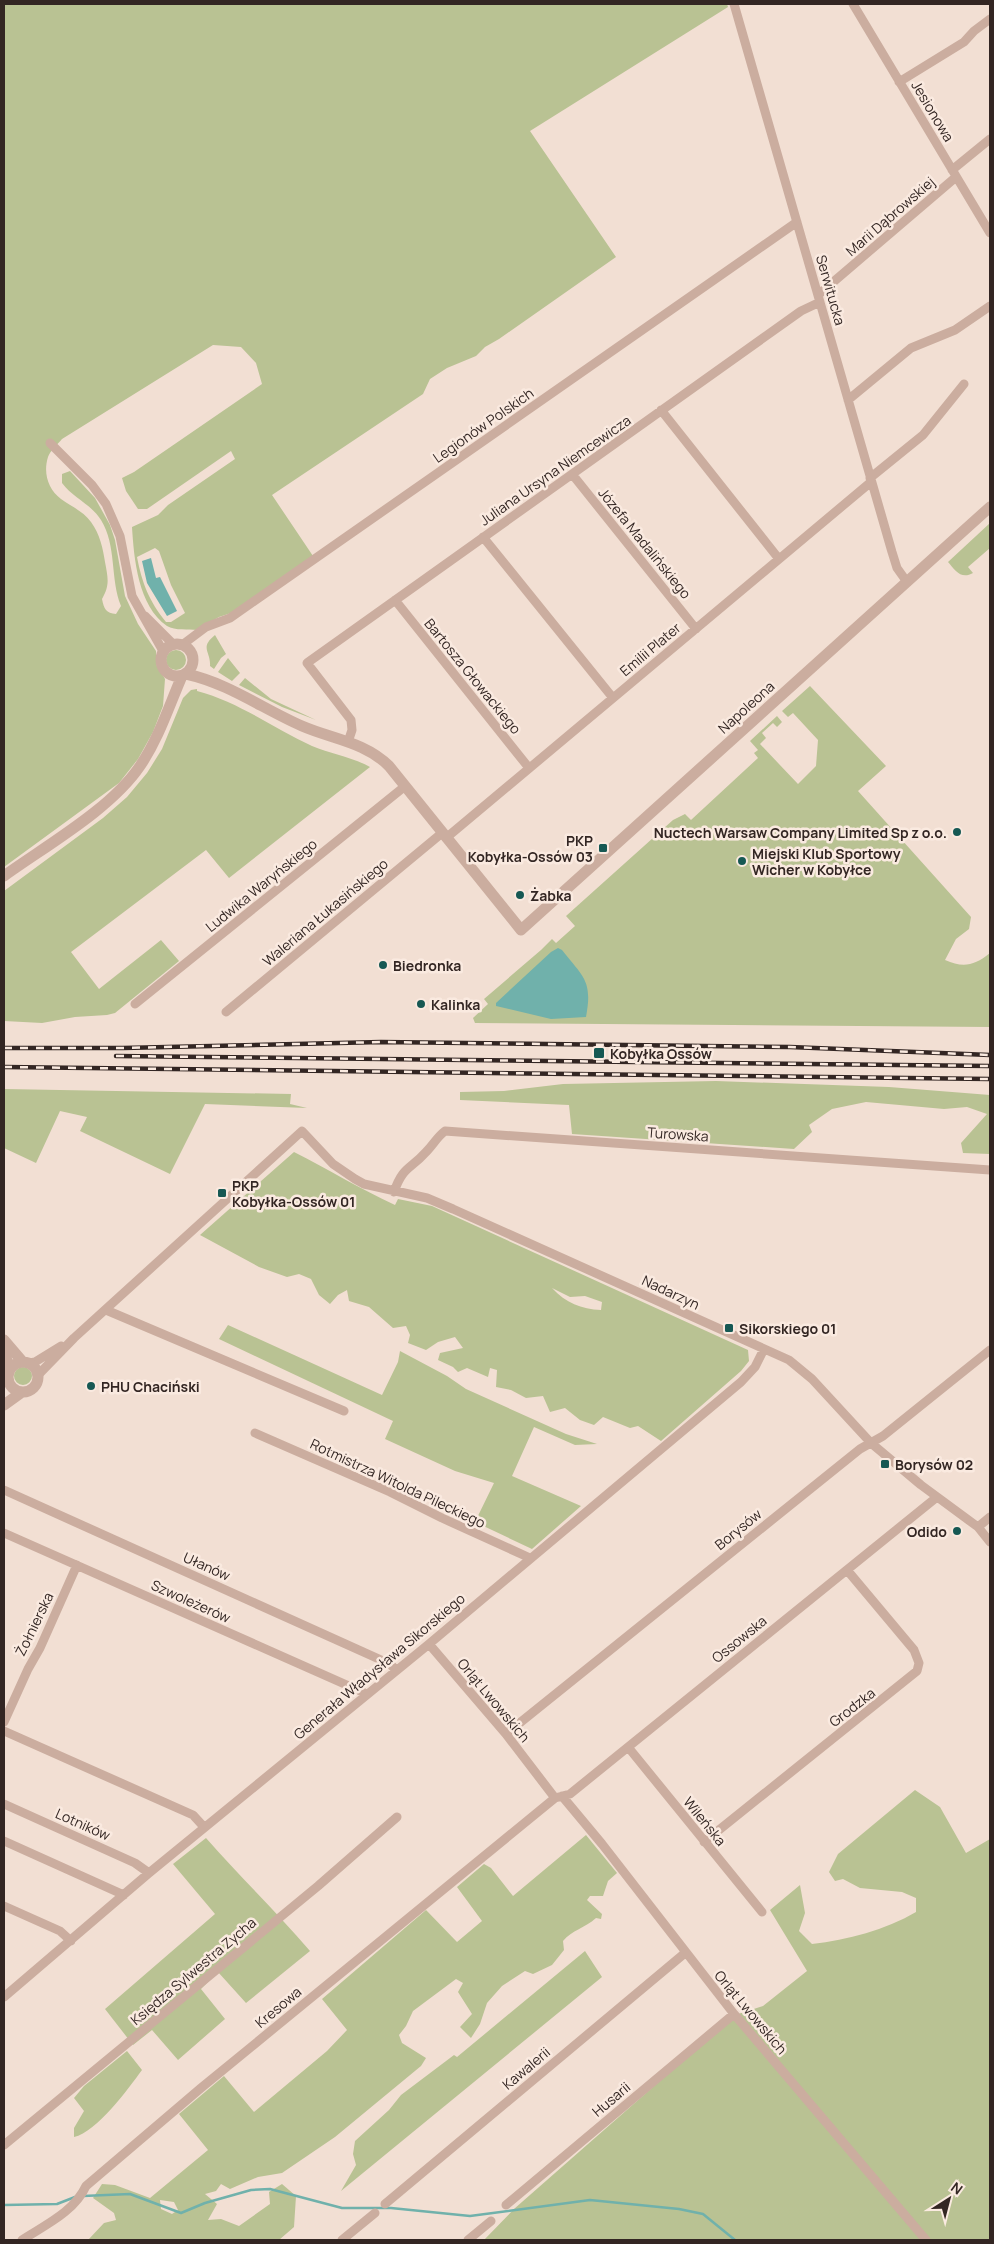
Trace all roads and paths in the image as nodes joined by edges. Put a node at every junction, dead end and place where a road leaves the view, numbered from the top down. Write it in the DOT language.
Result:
graph roads {
  1 [pos="734,4"];
  2 [pos="855,4"];
  3 [pos="990,19"];
  4 [pos="899,82"];
  5 [pos="990,139"];
  6 [pos="954,173"];
  7 [pos="797,222"];
  8 [pos="990,233"];
  9 [pos="819,299"];
  10 [pos="990,306"];
  11 [pos="964,384"];
  12 [pos="848,400"];
  13 [pos="661,410"];
  14 [pos="50,443"];
  15 [pos="572,474"];
  16 [pos="870,480"];
  17 [pos="990,507"];
  18 [pos="484,537"];
  19 [pos="779,559"];
  20 [pos="907,582"];
  21 [pos="395,600"];
  22 [pos="138,609"];
  23 [pos="696,629"];
  24 [pos="178,644"];
  25 [pos="162,651"];
  26 [pos="193,662"];
  27 [pos="169,675"];
  28 [pos="184,675"];
  29 [pos="225,687"];
  30 [pos="613,698"];
  31 [pos="168,709"];
  32 [pos="348,742"];
  33 [pos="529,768"];
  34 [pos="404,787"];
  35 [pos="444,835"];
  36 [pos="4,876"];
  37 [pos="135,1004"];
  38 [pos="226,1012"];
  39 [pos="990,1170"];
  40 [pos="394,1192"];
  41 [pos="106,1310"];
  42 [pos="74,1338"];
  43 [pos="4,1340"];
  44 [pos="764,1349"];
  45 [pos="990,1350"];
  46 [pos="4,1352"];
  47 [pos="26,1362"];
  48 [pos="10,1369"];
  49 [pos="38,1375"];
  50 [pos="7,1388"];
  51 [pos="22,1392"];
  52 [pos="4,1405"];
  53 [pos="344,1411"];
  54 [pos="255,1433"];
  55 [pos="871,1443"];
  56 [pos="4,1490"];
  57 [pos="937,1497"];
  58 [pos="990,1517"];
  59 [pos="978,1527"];
  60 [pos="4,1533"];
  61 [pos="990,1542"];
  62 [pos="530,1558"];
  63 [pos="77,1566"];
  64 [pos="847,1570"];
  65 [pos="429,1644"];
  66 [pos="396,1670"];
  67 [pos="367,1694"];
  68 [pos="4,1722"];
  69 [pos="4,1730"];
  70 [pos="506,1734"];
  71 [pos="628,1747"];
  72 [pos="558,1797"];
  73 [pos="4,1804"];
  74 [pos="397,1817"];
  75 [pos="204,1828"];
  76 [pos="4,1841"];
  77 [pos="704,1842"];
  78 [pos="149,1873"];
  79 [pos="124,1894"];
  80 [pos="4,1906"];
  81 [pos="762,1912"];
  82 [pos="71,1941"];
  83 [pos="685,1953"];
  84 [pos="4,1997"];
  85 [pos="734,2014"];
  86 [pos="4,2145"];
  87 [pos="384,2204"];
  88 [pos="506,2205"];
  89 [pos="375,2213"];
  90 [pos="491,2221"];
  91 [pos="22,2240"];
  92 [pos="342,2240"];
  93 [pos="468,2240"];
  94 [pos="926,2240"];
  1 -- 7 [label="street, Serwitucka"];
  2 -- 4 [label="street, Jesionowa"];
  3 -- 4 [label="street"];
  4 -- 6 [label="street, Jesionowa"];
  5 -- 6 [label="street, Marii Dąbrowskiej"];
  6 -- 8 [label="street, Jesionowa"];
  6 -- 9 [label="street, Marii Dąbrowskiej"];
  7 -- 9 [label="street, Serwitucka"];
  7 -- 24 [label="street, Legionów Polskich"];
  9 -- 12 [label="street, Serwitucka"];
  9 -- 13 [label="street, Juliana Ursyna Niemcewicza"];
  10 -- 12 [label="street"];
  11 -- 16 [label="street, Emilii Plater"];
  12 -- 16 [label="street, Serwitucka"];
  13 -- 15 [label="street, Juliana Ursyna Niemcewicza"];
  13 -- 19 [label="street"];
  14 -- 22 [label="street"];
  15 -- 18 [label="street, Juliana Ursyna Niemcewicza"];
  15 -- 23 [label="street, Józefa Madalińskiego"];
  16 -- 19 [label="street, Emilii Plater"];
  16 -- 20 [label="street, Serwitucka"];
  17 -- 20 [label="street, Napoleona"];
  18 -- 21 [label="street, Juliana Ursyna Niemcewicza"];
  18 -- 30 [label="street"];
  19 -- 23 [label="street, Emilii Plater"];
  20 -- 35 [label="street, Napoleona"];
  21 -- 32 [label="street, Juliana Ursyna Niemcewicza"];
  21 -- 33 [label="street, Bartosza Głowackiego"];
  22 -- 24 [label="street"];
  22 -- 25 [label="street"];
  23 -- 30 [label="street, Emilii Plater"];
  24 -- 25 [label="street"];
  24 -- 26 [label="street"];
  25 -- 27 [label="street"];
  26 -- 28 [label="street"];
  26 -- 29 [label="street"];
  27 -- 28 [label="street"];
  27 -- 31 [label="street"];
  28 -- 29 [label="street"];
  28 -- 31 [label="street"];
  29 -- 32 [label="street"];
  30 -- 33 [label="street, Emilii Plater"];
  31 -- 36 [label="street"];
  32 -- 34 [label="street"];
  33 -- 35 [label="street, Emilii Plater"];
  34 -- 35 [label="street"];
  34 -- 37 [label="street, Ludwika Waryńskiego"];
  35 -- 38 [label="street, Waleriana Łukasińskiego"];
  39 -- 40 [label="street, Turowska"];
  40 -- 41 [label="street, Nadarzyn"];
  40 -- 44 [label="street, Nadarzyn"];
  41 -- 42 [label="street"];
  41 -- 53 [label="street"];
  42 -- 47 [label="street"];
  42 -- 49 [label="street"];
  43 -- 47 [label="street"];
  44 -- 55 [label="street, Nadarzyn"];
  44 -- 62 [label="street, Generała Władysława Sikorskiego"];
  45 -- 55 [label="street, Borysów"];
  46 -- 48 [label="street"];
  47 -- 48 [label="street"];
  47 -- 49 [label="street"];
  48 -- 50 [label="street"];
  49 -- 51 [label="street"];
  50 -- 51 [label="street"];
  51 -- 52 [label="street"];
  54 -- 62 [label="street, Rotmistrza Witolda Pileckiego"];
  55 -- 57 [label="street, Nadarzyn"];
  55 -- 70 [label="street, Borysów"];
  56 -- 66 [label="street, Ułanów"];
  57 -- 59 [label="street, Nadarzyn"];
  57 -- 64 [label="street, Ossowska"];
  58 -- 59 [label="street"];
  59 -- 61 [label="street, Nadarzyn"];
  60 -- 63 [label="street, Szwoleżerów"];
  62 -- 65 [label="street, Generała Władysława Sikorskiego"];
  63 -- 67 [label="street, Szwoleżerów"];
  63 -- 68 [label="street, Żołnierska"];
  64 -- 71 [label="street, Ossowska"];
  64 -- 77 [label="street, Grodzka"];
  65 -- 66 [label="street, Generała Władysława Sikorskiego"];
  65 -- 70 [label="street, Orląt Lwowskich"];
  66 -- 67 [label="street, Generała Władysława Sikorskiego"];
  67 -- 75 [label="street, Generała Władysława Sikorskiego"];
  69 -- 75 [label="street"];
  70 -- 72 [label="street, Orląt Lwowskich"];
  71 -- 72 [label="street, Ossowska"];
  71 -- 77 [label="street, Wileńska"];
  72 -- 83 [label="street, Orląt Lwowskich"];
  72 -- 91 [label="street, Kresowa"];
  73 -- 78 [label="street, Lotników"];
  74 -- 86 [label="street, Księdza Sylwestra Zycha"];
  75 -- 78 [label="street, Generała Władysława Sikorskiego"];
  76 -- 79 [label="street"];
  77 -- 81 [label="street, Wileńska"];
  78 -- 79 [label="street, Generała Władysława Sikorskiego"];
  79 -- 82 [label="street, Generała Władysława Sikorskiego"];
  80 -- 82 [label="street"];
  82 -- 84 [label="street, Generała Władysława Sikorskiego"];
  83 -- 85 [label="street, Orląt Lwowskich"];
  83 -- 87 [label="street, Kawalerii"];
  85 -- 88 [label="street, Husarii"];
  85 -- 94 [label="street, Orląt Lwowskich"];
  89 -- 92 [label="street"];
  90 -- 93 [label="street"];
}
